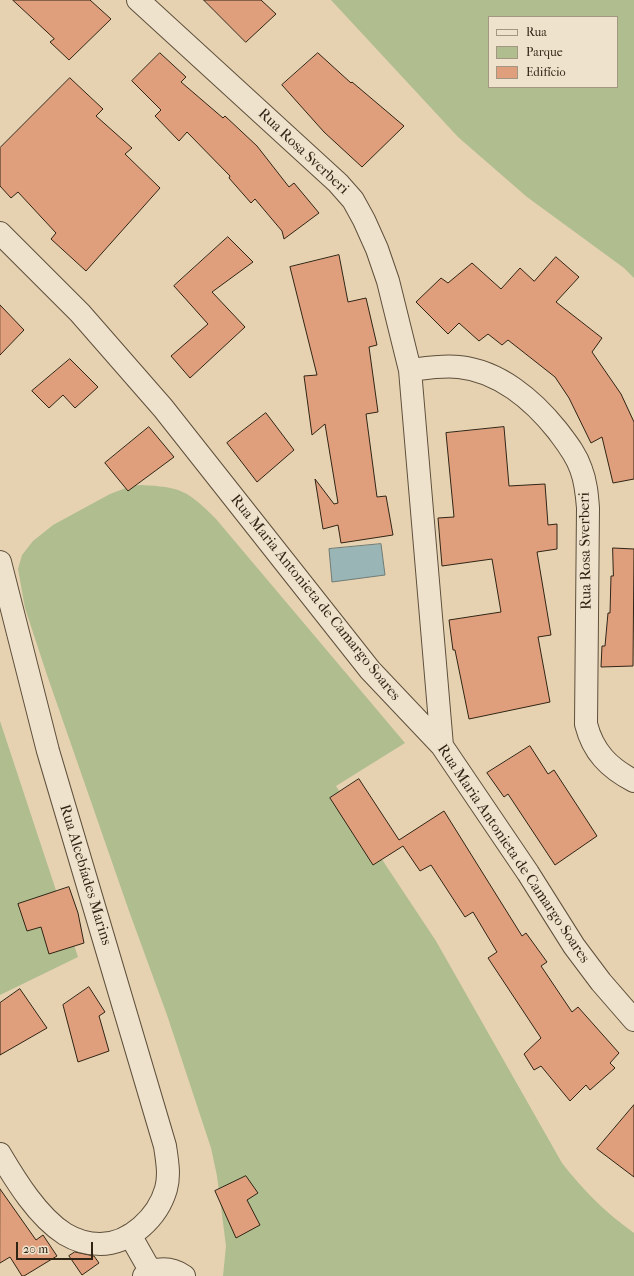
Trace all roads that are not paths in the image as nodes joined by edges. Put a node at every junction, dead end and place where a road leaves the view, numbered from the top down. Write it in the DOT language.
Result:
graph roads {
  1 [pos="138,0"];
  2 [pos="0,233"];
  3 [pos="410,370"];
  4 [pos="0,562"];
  5 [pos="442,746"];
  6 [pos="634,781"];
  7 [pos="634,1020"];
  8 [pos="0,1154"];
  9 [pos="130,1235"];
  10 [pos="148,1274"];
  11 [pos="184,1276"];
  1 -- 3 [label="street, Rua Rosa Sverberi"];
  2 -- 5 [label="street, Rua Maria Antonieta de Camargo Soares"];
  3 -- 5 [label="street, Rua Rosa Sverberi"];
  3 -- 6 [label="street, Rua Rosa Sverberi"];
  4 -- 9 [label="street, Rua Alcebíades Marins"];
  5 -- 7 [label="street, Rua Maria Antonieta de Camargo Soares"];
  8 -- 9 [label="street"];
  9 -- 10 [label="street"];
  10 -- 11 [label="street"];
}
